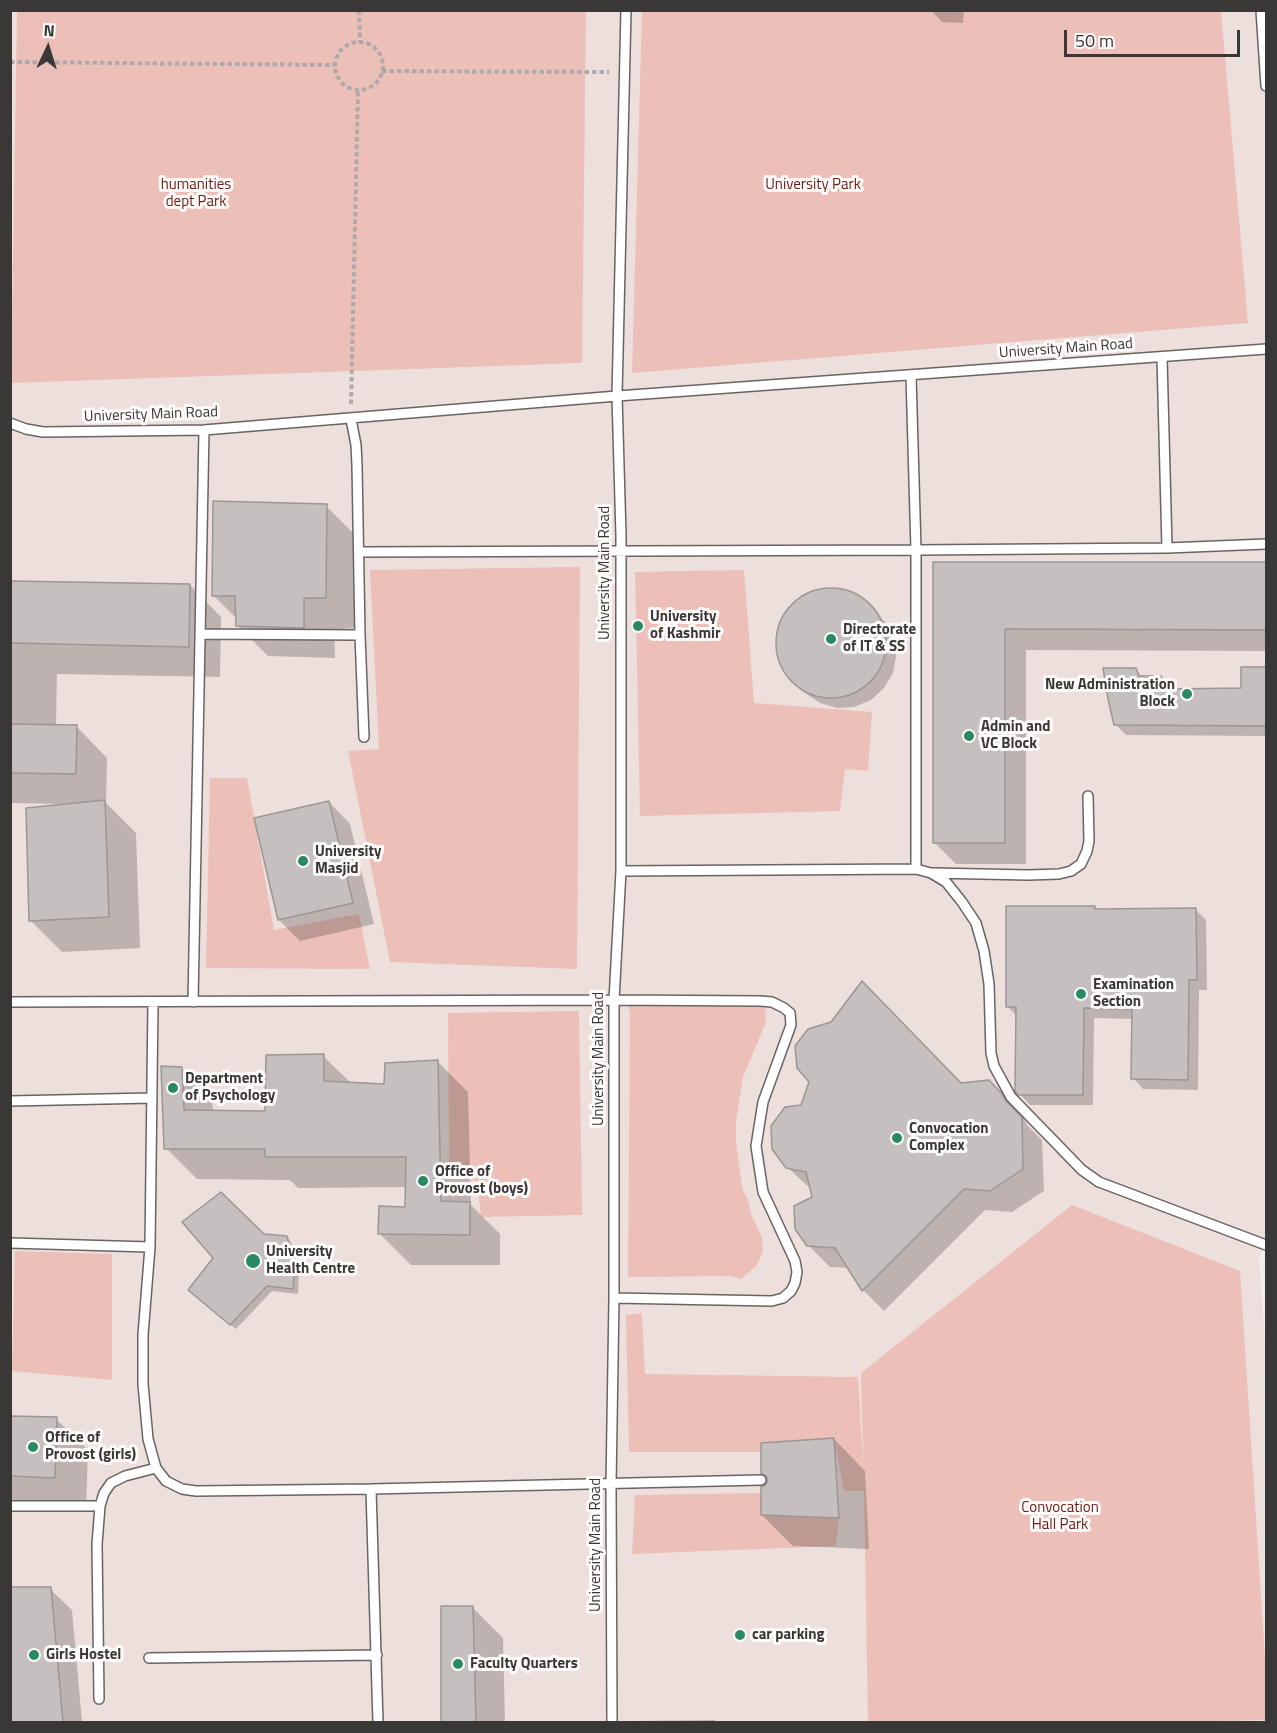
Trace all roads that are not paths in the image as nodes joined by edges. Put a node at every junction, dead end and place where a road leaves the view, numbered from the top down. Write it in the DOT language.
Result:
graph roads {
  1 [pos="626,10"];
  2 [pos="1261,10"];
  3 [pos="1266,86"];
  4 [pos="1266,350"];
  5 [pos="1162,358"];
  6 [pos="911,376"];
  7 [pos="617,396"];
  8 [pos="351,418"];
  9 [pos="10,423"];
  10 [pos="204,430"];
  11 [pos="1266,544"];
  12 [pos="1167,548"];
  13 [pos="916,550"];
  14 [pos="621,551"];
  15 [pos="359,552"];
  16 [pos="201,634"];
  17 [pos="360,635"];
  18 [pos="364,737"];
  19 [pos="1088,796"];
  20 [pos="916,869"];
  21 [pos="621,871"];
  22 [pos="931,873"];
  23 [pos="614,1000"];
  24 [pos="10,1002"];
  25 [pos="193,1002"];
  26 [pos="153,1003"];
  27 [pos="151,1098"];
  28 [pos="10,1101"];
  29 [pos="10,1243"];
  30 [pos="1266,1245"];
  31 [pos="150,1247"];
  32 [pos="614,1298"];
  33 [pos="156,1468"];
  34 [pos="761,1480"];
  35 [pos="611,1485"];
  36 [pos="371,1490"];
  37 [pos="10,1506"];
  38 [pos="100,1506"];
  39 [pos="377,1655"];
  40 [pos="149,1658"];
  41 [pos="99,1699"];
  42 [pos="378,1722"];
  43 [pos="612,1722"];
  1 -- 7 [label="lane, University Main Road"];
  2 -- 3 [label="lane"];
  4 -- 5 [label="lane, University Main Road"];
  5 -- 6 [label="lane, University Main Road"];
  5 -- 12 [label="lane"];
  6 -- 7 [label="lane, University Main Road"];
  6 -- 13 [label="lane"];
  7 -- 8 [label="lane, University Main Road"];
  7 -- 14 [label="lane, University Main Road"];
  8 -- 10 [label="lane, University Main Road"];
  8 -- 15 [label="lane"];
  9 -- 10 [label="lane, University Main Road"];
  10 -- 16 [label="lane"];
  11 -- 12 [label="lane"];
  12 -- 13 [label="lane"];
  13 -- 14 [label="lane"];
  13 -- 20 [label="lane"];
  14 -- 15 [label="lane"];
  14 -- 21 [label="lane, University Main Road"];
  15 -- 17 [label="lane"];
  16 -- 17 [label="lane"];
  16 -- 25 [label="lane"];
  17 -- 18 [label="lane"];
  19 -- 22 [label="lane"];
  20 -- 21 [label="lane"];
  20 -- 22 [label="lane"];
  21 -- 23 [label="lane, University Main Road"];
  22 -- 30 [label="lane"];
  23 -- 25 [label="lane"];
  23 -- 32 [label="lane, University Main Road"];
  23 -- 32 [label="lane"];
  24 -- 26 [label="lane"];
  25 -- 26 [label="lane"];
  26 -- 27 [label="lane"];
  27 -- 28 [label="lane"];
  27 -- 31 [label="lane"];
  29 -- 31 [label="lane"];
  31 -- 33 [label="lane"];
  32 -- 35 [label="lane, University Main Road"];
  33 -- 36 [label="lane"];
  33 -- 38 [label="lane"];
  34 -- 35 [label="lane"];
  35 -- 36 [label="lane"];
  35 -- 43 [label="lane, University Main Road"];
  36 -- 39 [label="lane"];
  37 -- 38 [label="lane"];
  38 -- 41 [label="lane"];
  39 -- 40 [label="lane"];
  39 -- 42 [label="lane"];
}
